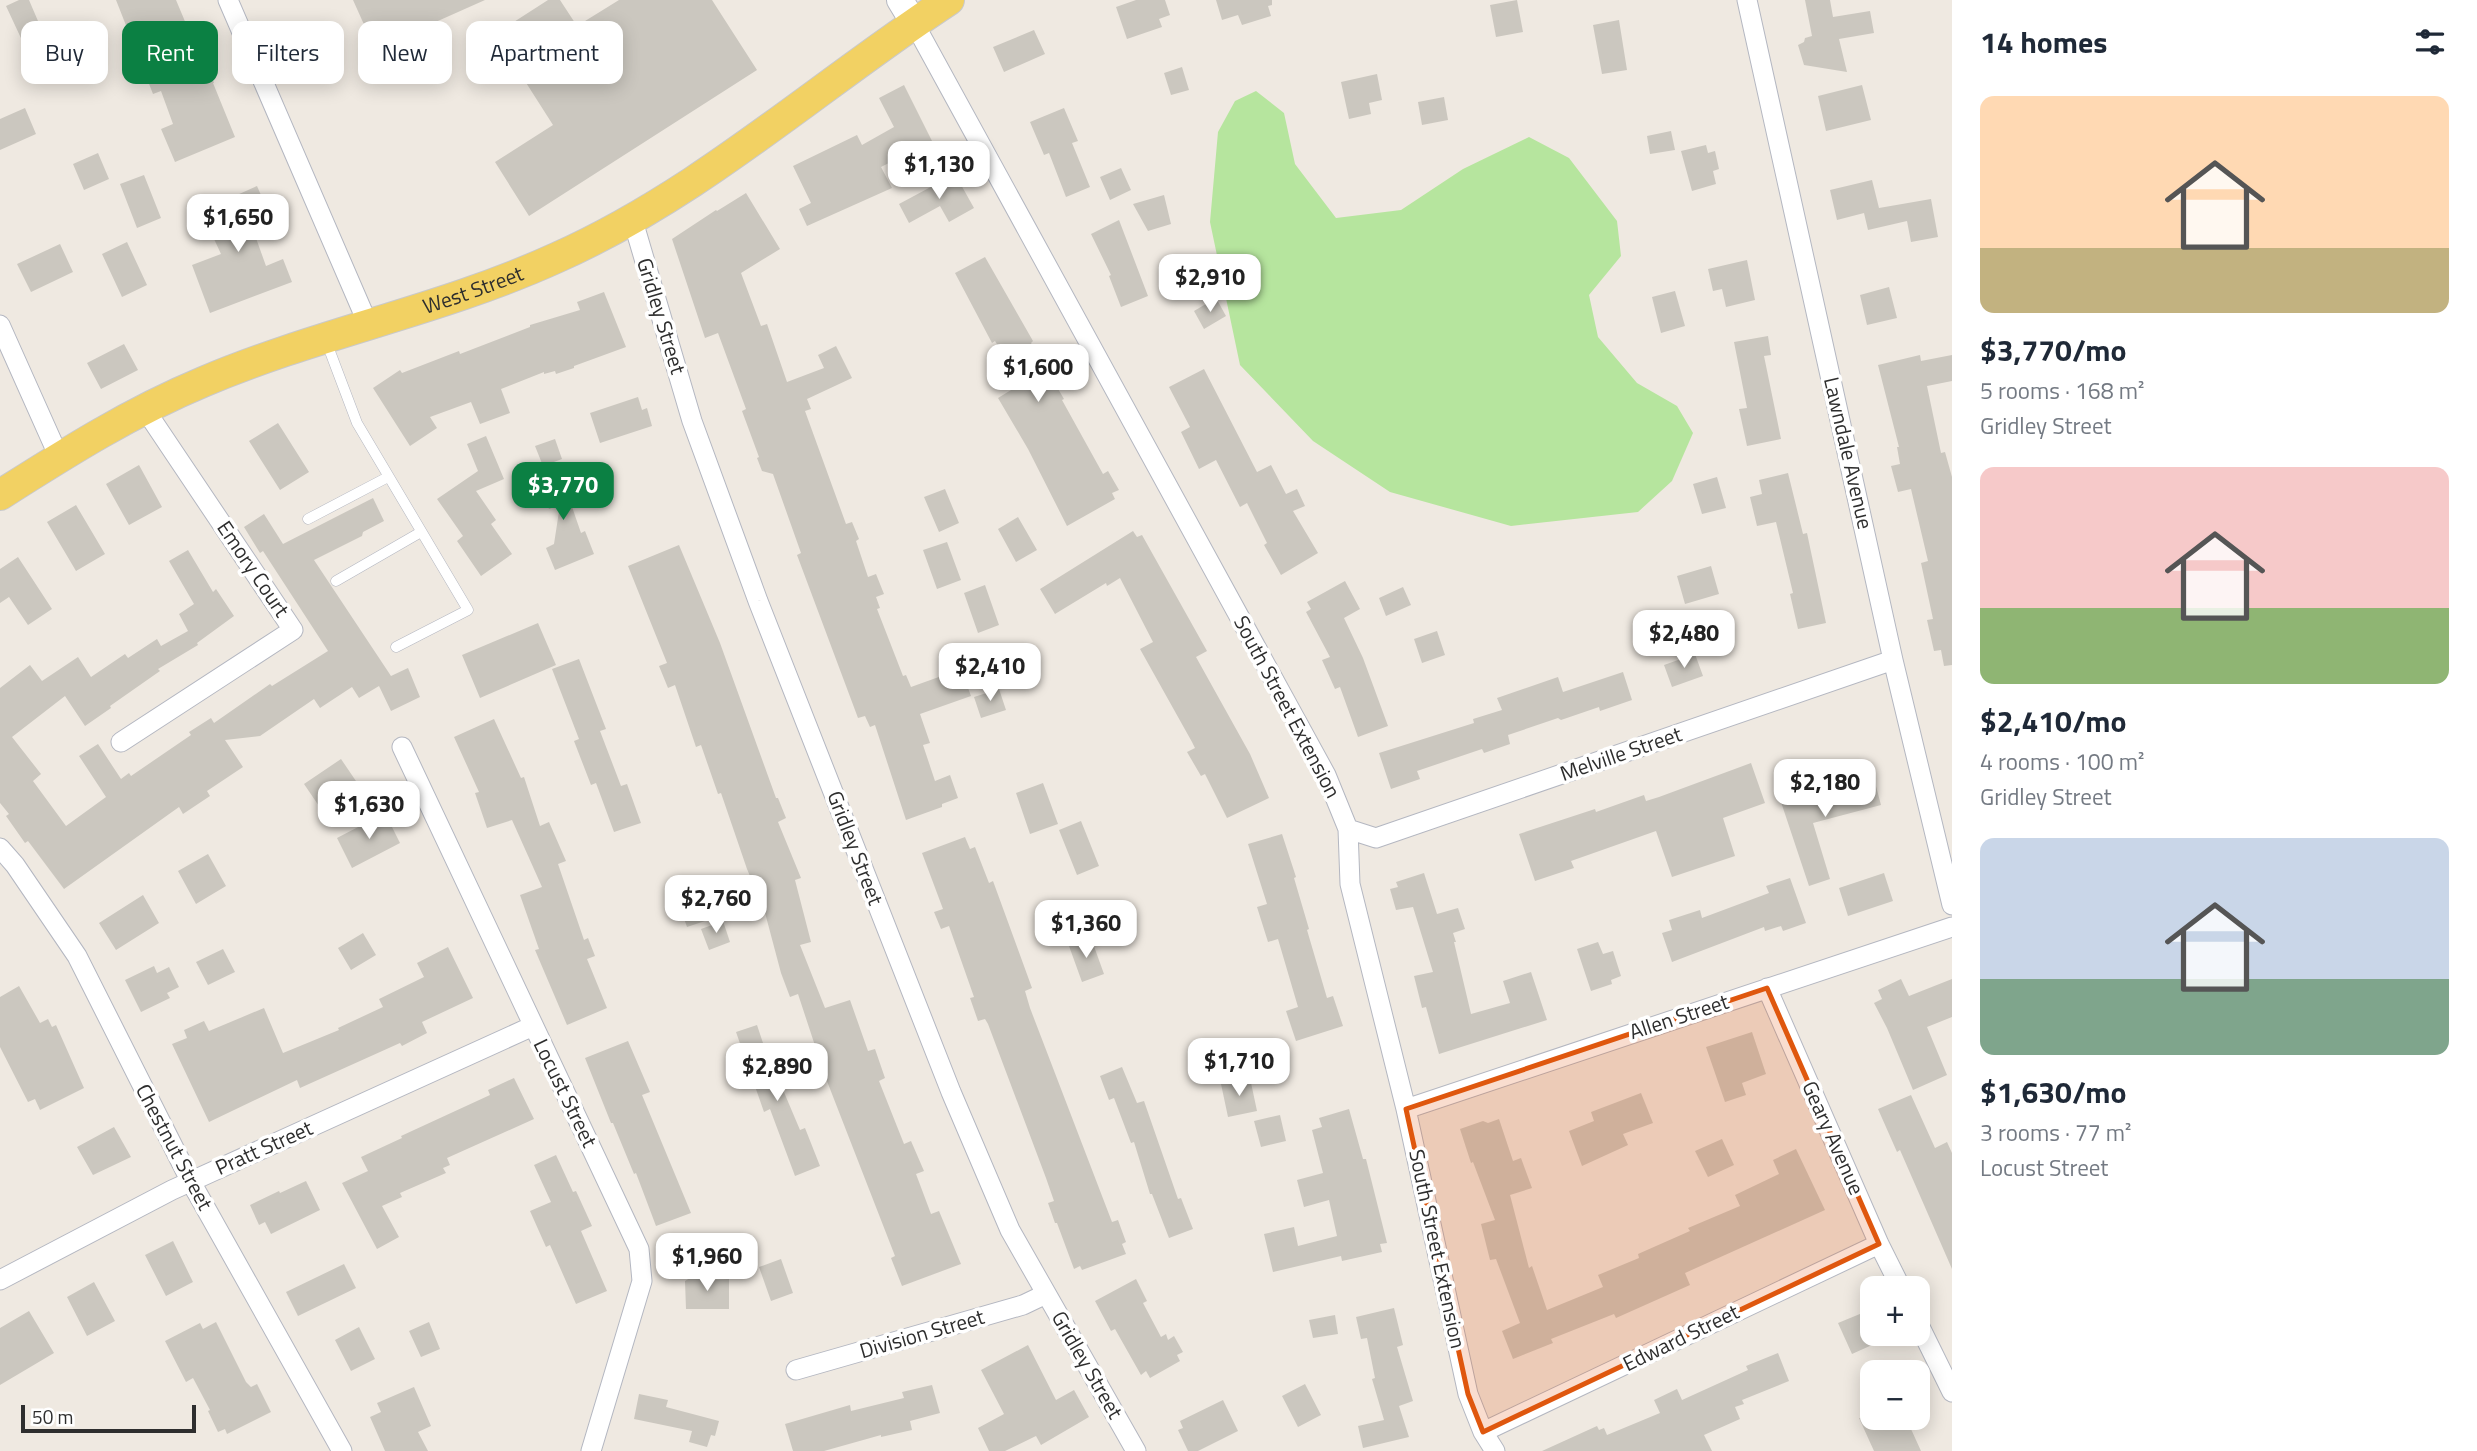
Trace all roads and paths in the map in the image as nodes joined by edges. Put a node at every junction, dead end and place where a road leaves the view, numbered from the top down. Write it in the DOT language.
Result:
graph roads {
  1 [pos="228,0"];
  2 [pos="949,0"];
  3 [pos="1747,0"];
  4 [pos="907,12"];
  5 [pos="633,221"];
  6 [pos="368,324"];
  7 [pos="0,325"];
  8 [pos="325,337"];
  9 [pos="144,408"];
  10 [pos="59,457"];
  11 [pos="388,477"];
  12 [pos="0,495"];
  13 [pos="308,519"];
  14 [pos="421,532"];
  15 [pos="336,581"];
  16 [pos="396,647"];
  17 [pos="1894,660"];
  18 [pos="121,742"];
  19 [pos="402,747"];
  20 [pos="1348,829"];
  21 [pos="0,848"];
  22 [pos="1952,905"];
  23 [pos="1952,927"];
  24 [pos="1768,988"];
  25 [pos="533,1026"];
  26 [pos="1406,1109"];
  27 [pos="191,1182"];
  28 [pos="1879,1244"];
  29 [pos="1895,1276"];
  30 [pos="0,1280"];
  31 [pos="1046,1294"];
  32 [pos="1929,1346"];
  33 [pos="796,1370"];
  34 [pos="1952,1392"];
  35 [pos="1483,1432"];
  36 [pos="342,1451"];
  37 [pos="591,1451"];
  38 [pos="1136,1451"];
  39 [pos="1495,1451"];
  1 -- 6 [label="street"];
  2 -- 4 [label="main road, West Street"];
  3 -- 17 [label="street, Lawndale Avenue"];
  4 -- 5 [label="main road, West Street"];
  4 -- 20 [label="street, South Street Extension"];
  5 -- 6 [label="main road, West Street"];
  5 -- 31 [label="street, Gridley Street"];
  6 -- 8 [label="main road, West Street"];
  7 -- 10 [label="street"];
  8 -- 9 [label="main road, West Street"];
  8 -- 11 [label="lane"];
  9 -- 10 [label="main road, West Street"];
  9 -- 18 [label="street, Emory Court"];
  10 -- 12 [label="main road, West Street"];
  11 -- 13 [label="lane"];
  11 -- 14 [label="lane"];
  14 -- 15 [label="lane"];
  14 -- 16 [label="lane"];
  17 -- 20 [label="street, Melville Street"];
  17 -- 22 [label="street, Lawndale Avenue"];
  19 -- 25 [label="street, Locust Street"];
  20 -- 26 [label="street, South Street Extension"];
  21 -- 27 [label="street, Chestnut Street"];
  23 -- 24 [label="street, Allen Street"];
  24 -- 26 [label="street, Allen Street"];
  24 -- 28 [label="street, Geary Avenue"];
  25 -- 27 [label="street, Pratt Street"];
  25 -- 37 [label="street, Locust Street"];
  26 -- 35 [label="street, South Street Extension"];
  27 -- 30 [label="street, Pratt Street"];
  27 -- 36 [label="street, Chestnut Street"];
  28 -- 29 [label="street, Geary Avenue"];
  28 -- 35 [label="street, Edward Street"];
  31 -- 33 [label="street, Division Street"];
  31 -- 38 [label="street, Gridley Street"];
  32 -- 34 [label="street"];
  35 -- 39 [label="street, South Street Extension"];
}
